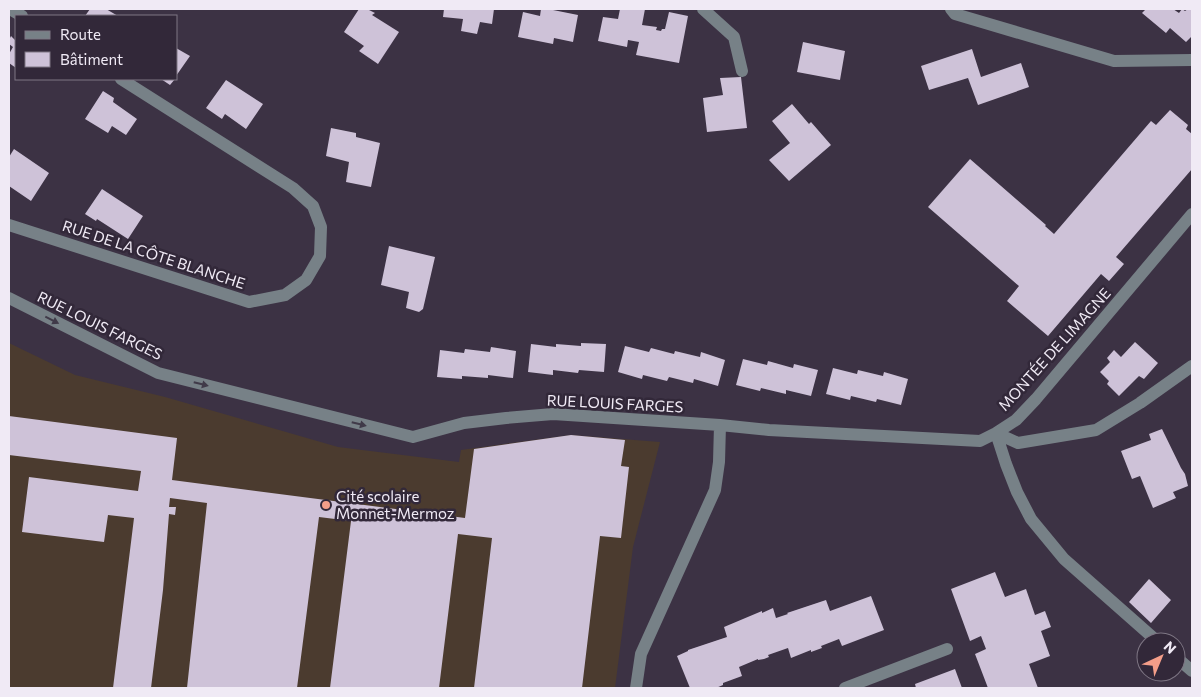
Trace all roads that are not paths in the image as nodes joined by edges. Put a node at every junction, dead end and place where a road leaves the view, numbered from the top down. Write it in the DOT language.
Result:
graph roads {
  1 [pos="703,9"];
  2 [pos="951,9"];
  3 [pos="1192,60"];
  4 [pos="742,71"];
  5 [pos="123,80"];
  6 [pos="1192,214"];
  7 [pos="9,225"];
  8 [pos="9,298"];
  9 [pos="1192,366"];
  10 [pos="720,425"];
  11 [pos="996,433"];
  12 [pos="1147,632"];
  13 [pos="947,649"];
  14 [pos="636,688"];
  15 [pos="845,688"];
  1 -- 4 [label="street"];
  2 -- 3 [label="street"];
  5 -- 7 [label="street, RUE DE LA CÔTE BLANCHE"];
  6 -- 11 [label="street, MONTÉE DE LIMAGNE"];
  8 -- 10 [label="street, RUE LOUIS FARGES, one-way"];
  9 -- 11 [label="street"];
  10 -- 11 [label="street, RUE LOUIS FARGES"];
  10 -- 14 [label="street"];
  11 -- 12 [label="street, MONTÉE DE LIMAGNE"];
  13 -- 15 [label="street"];
}
